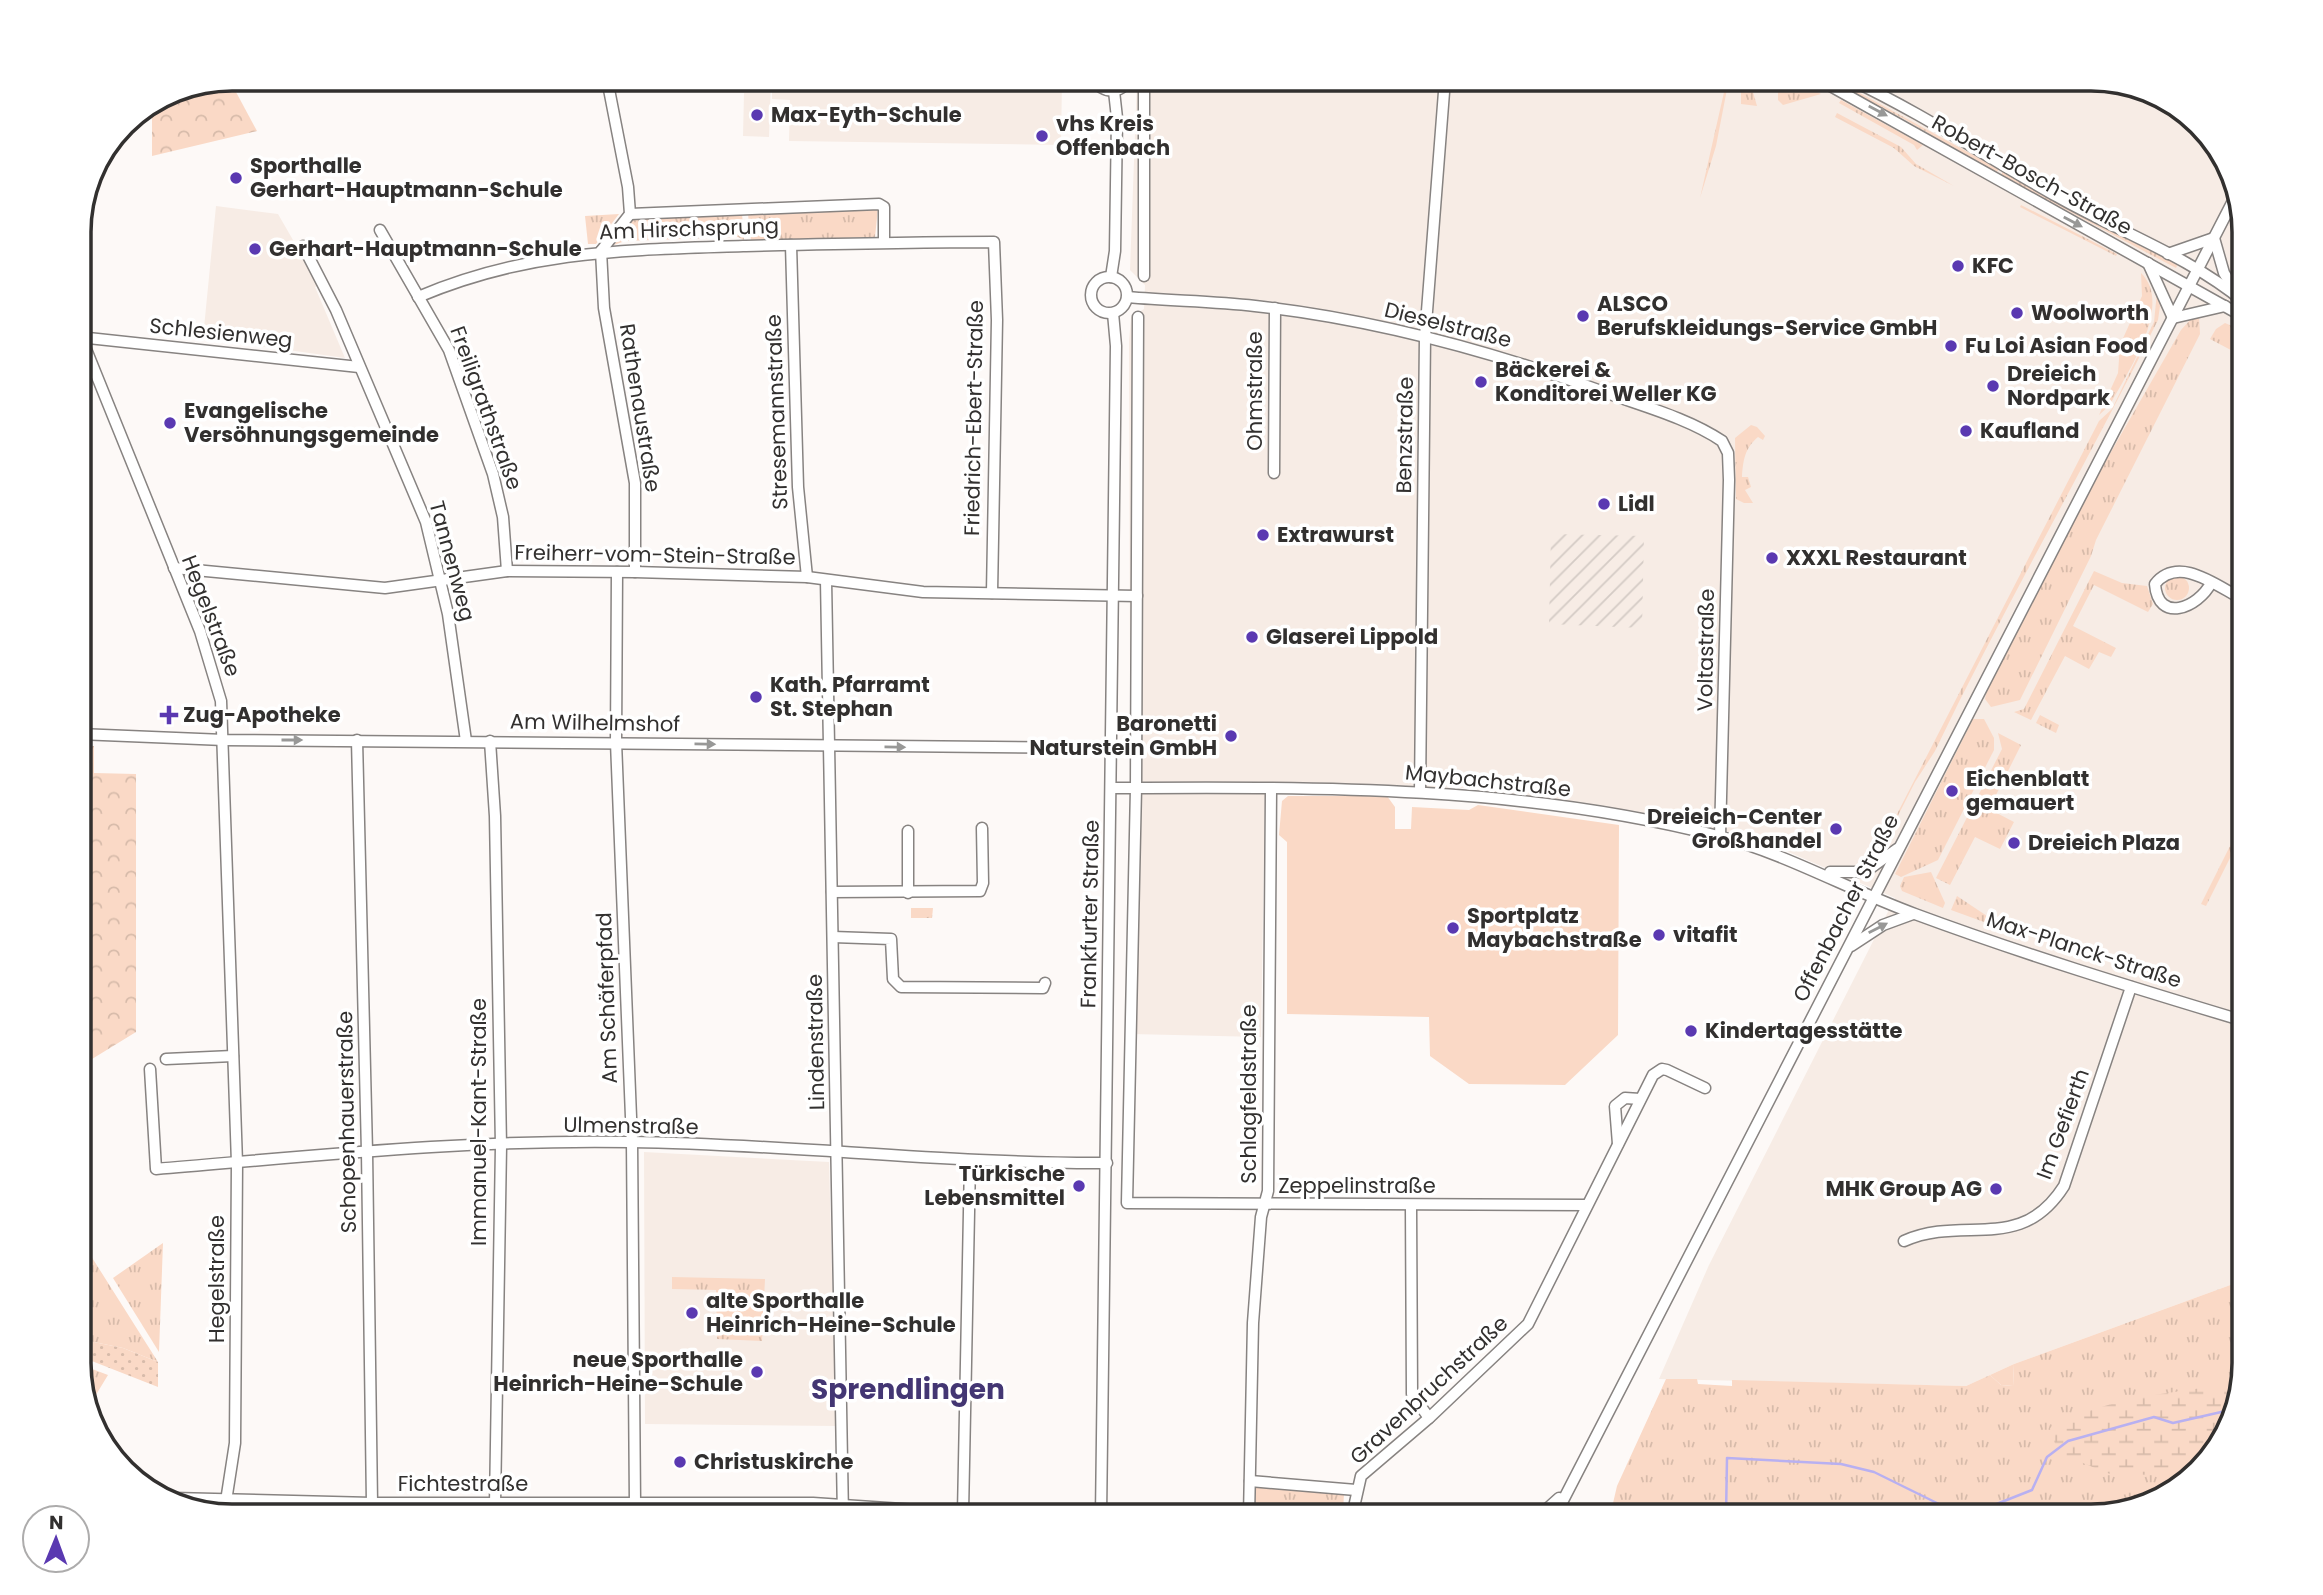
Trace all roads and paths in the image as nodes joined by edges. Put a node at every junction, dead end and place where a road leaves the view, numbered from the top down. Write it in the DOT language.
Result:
graph roads {
  1 [pos="609,91"];
  2 [pos="1114,91"];
  3 [pos="1144,91"];
  4 [pos="1444,91"];
  5 [pos="1840,91"];
  6 [pos="1872,91"];
  7 [pos="2230,207"];
  8 [pos="630,214"];
  9 [pos="380,230"];
  10 [pos="2214,237"];
  11 [pos="884,242"];
  12 [pos="994,242"];
  13 [pos="791,245"];
  14 [pos="303,246"];
  15 [pos="601,251"];
  16 [pos="2168,254"];
  17 [pos="2148,262"];
  18 [pos="2196,272"];
  19 [pos="1111,276"];
  20 [pos="1144,276"];
  21 [pos="2189,285"];
  22 [pos="2232,285"];
  23 [pos="2232,294"];
  24 [pos="1128,296"];
  25 [pos="418,297"];
  26 [pos="2225,306"];
  27 [pos="1275,308"];
  28 [pos="2232,310"];
  29 [pos="1113,313"];
  30 [pos="1138,317"];
  31 [pos="2173,318"];
  32 [pos="91,336"];
  33 [pos="1425,337"];
  34 [pos="91,362"];
  35 [pos="359,367"];
  36 [pos="1728,464"];
  37 [pos="1274,473"];
  38 [pos="174,568"];
  39 [pos="507,572"];
  40 [pos="617,572"];
  41 [pos="635,572"];
  42 [pos="807,577"];
  43 [pos="440,578"];
  44 [pos="826,580"];
  45 [pos="2211,583"];
  46 [pos="992,593"];
  47 [pos="2232,594"];
  48 [pos="1115,596"];
  49 [pos="1137,597"];
  50 [pos="91,734"];
  51 [pos="224,740"];
  52 [pos="357,740"];
  53 [pos="466,741"];
  54 [pos="490,741"];
  55 [pos="616,742"];
  56 [pos="827,746"];
  57 [pos="1111,748"];
  58 [pos="1111,788"];
  59 [pos="1136,788"];
  60 [pos="1271,790"];
  61 [pos="1420,792"];
  62 [pos="982,828"];
  63 [pos="908,831"];
  64 [pos="1720,837"];
  65 [pos="1900,848"];
  66 [pos="1810,869"];
  67 [pos="832,892"];
  68 [pos="908,893"];
  69 [pos="1874,897"];
  70 [pos="1913,914"];
  71 [pos="833,937"];
  72 [pos="1848,948"];
  73 [pos="1045,983"];
  74 [pos="2131,987"];
  75 [pos="2232,1017"];
  76 [pos="233,1056"];
  77 [pos="166,1059"];
  78 [pos="150,1069"];
  79 [pos="1705,1088"];
  80 [pos="1640,1099"];
  81 [pos="632,1142"];
  82 [pos="1618,1145"];
  83 [pos="501,1146"];
  84 [pos="368,1152"];
  85 [pos="838,1154"];
  86 [pos="970,1162"];
  87 [pos="237,1163"];
  88 [pos="1107,1163"];
  89 [pos="1127,1203"];
  90 [pos="1265,1205"];
  91 [pos="1587,1205"];
  92 [pos="1411,1206"];
  93 [pos="1904,1241"];
  94 [pos="1429,1418"];
  95 [pos="1250,1481"];
  96 [pos="1570,1486"];
  97 [pos="1356,1490"];
  98 [pos="201,1500"];
  99 [pos="226,1502"];
  100 [pos="372,1503"];
  101 [pos="538,1503"];
  102 [pos="495,1504"];
  103 [pos="635,1504"];
  104 [pos="844,1504"];
  105 [pos="964,1504"];
  106 [pos="1101,1504"];
  107 [pos="1249,1504"];
  108 [pos="1354,1504"];
  109 [pos="1551,1504"];
  110 [pos="1561,1504"];
  1 -- 8 [label="street"];
  2 -- 19 [label="street"];
  3 -- 20 [label="street"];
  4 -- 33 [label="street, Benzstraße"];
  5 -- 17 [label="street, Robert-Bosch-Straße, one-way"];
  6 -- 16 [label="street, Robert-Bosch-Straße"];
  7 -- 10 [label="street, Offenbacher Straße"];
  8 -- 11 [label="street, Am Hirschsprung"];
  8 -- 15 [label="street"];
  9 -- 25 [label="street, Freiligrathstraße"];
  10 -- 16 [label="street"];
  10 -- 18 [label="street, Offenbacher Straße"];
  10 -- 22 [label="street"];
  11 -- 12 [label="street, Am Hirschsprung"];
  11 -- 13 [label="street, Am Hirschsprung"];
  12 -- 46 [label="street, Friedrich-Ebert-Straße"];
  13 -- 15 [label="street, Am Hirschsprung"];
  13 -- 42 [label="street, Stresemannstraße"];
  14 -- 35 [label="street, Tannenweg"];
  15 -- 25 [label="street, Am Hirschsprung"];
  15 -- 41 [label="street, Rathenaustraße"];
  16 -- 18 [label="street, Robert-Bosch-Straße"];
  17 -- 21 [label="street, Robert-Bosch-Straße"];
  17 -- 31 [label="street"];
  18 -- 21 [label="street, Offenbacher Straße"];
  18 -- 23 [label="street, Robert-Bosch-Straße"];
  19 -- 24 [label="street"];
  19 -- 29 [label="street"];
  21 -- 26 [label="street, Robert-Bosch-Straße"];
  21 -- 31 [label="street, Offenbacher Straße"];
  24 -- 27 [label="street, Dieselstraße"];
  24 -- 29 [label="street"];
  25 -- 39 [label="street, Freiligrathstraße"];
  26 -- 28 [label="street, Robert-Bosch-Straße"];
  26 -- 31 [label="street"];
  27 -- 33 [label="street, Dieselstraße"];
  27 -- 37 [label="street, Ohmstraße"];
  29 -- 48 [label="street, Frankfurter Straße"];
  30 -- 49 [label="street, Frankfurter Straße"];
  31 -- 65 [label="street, Offenbacher Straße"];
  32 -- 35 [label="street, Schlesienweg"];
  33 -- 36 [label="street, Dieselstraße"];
  33 -- 61 [label="street, Benzstraße"];
  34 -- 38 [label="street, Hegelstraße"];
  35 -- 43 [label="street, Tannenweg"];
  36 -- 64 [label="street, Voltastraße"];
  38 -- 43 [label="street, Freiherr-vom-Stein-Straße"];
  38 -- 51 [label="street, Hegelstraße"];
  39 -- 40 [label="street, Freiherr-vom-Stein-Straße"];
  39 -- 43 [label="street, Freiherr-vom-Stein-Straße"];
  40 -- 41 [label="street, Freiherr-vom-Stein-Straße"];
  40 -- 55 [label="street, Am Schäferpfad"];
  41 -- 42 [label="street, Freiherr-vom-Stein-Straße"];
  42 -- 44 [label="street, Freiherr-vom-Stein-Straße"];
  43 -- 53 [label="street, Tannenweg"];
  44 -- 46 [label="street, Freiherr-vom-Stein-Straße"];
  44 -- 56 [label="street, Lindenstraße"];
  45 -- 45 [label="street"];
  45 -- 47 [label="street"];
  46 -- 48 [label="street, Freiherr-vom-Stein-Straße"];
  48 -- 49 [label="street, Freiherr-vom-Stein-Straße"];
  48 -- 57 [label="street, Frankfurter Straße"];
  49 -- 59 [label="street, Frankfurter Straße"];
  50 -- 51 [label="street, Am Wilhelmshof"];
  51 -- 52 [label="street, Am Wilhelmshof, one-way"];
  51 -- 76 [label="street, Hegelstraße"];
  52 -- 53 [label="street, Am Wilhelmshof"];
  52 -- 84 [label="street, Schopenhauerstraße"];
  53 -- 54 [label="street, Am Wilhelmshof"];
  54 -- 55 [label="street, Am Wilhelmshof"];
  54 -- 83 [label="street, Immanuel-Kant-Straße"];
  55 -- 56 [label="street, Am Wilhelmshof, one-way"];
  55 -- 81 [label="street, Am Schäferpfad"];
  56 -- 57 [label="street, Am Wilhelmshof, one-way"];
  56 -- 67 [label="street, Lindenstraße"];
  57 -- 58 [label="street, Frankfurter Straße"];
  58 -- 59 [label="street, Maybachstraße"];
  58 -- 88 [label="street, Frankfurter Straße"];
  59 -- 60 [label="street, Maybachstraße"];
  59 -- 89 [label="street, Frankfurter Straße"];
  60 -- 61 [label="street, Maybachstraße"];
  60 -- 90 [label="street, Schlagfeldstraße"];
  61 -- 64 [label="street, Maybachstraße"];
  62 -- 68 [label="street"];
  63 -- 68 [label="street"];
  64 -- 66 [label="street, Maybachstraße"];
  65 -- 66 [label="street, Maybachstraße"];
  65 -- 69 [label="street, Offenbacher Straße"];
  66 -- 69 [label="street, Maybachstraße"];
  67 -- 68 [label="street"];
  67 -- 71 [label="street, Lindenstraße"];
  69 -- 70 [label="street, Max-Planck-Straße"];
  69 -- 72 [label="street, Offenbacher Straße"];
  72 -- 70 [label="street, one-way"];
  70 -- 74 [label="street, Max-Planck-Straße"];
  71 -- 73 [label="street"];
  71 -- 85 [label="street, Lindenstraße"];
  72 -- 96 [label="street, Offenbacher Straße"];
  74 -- 75 [label="street, Max-Planck-Straße"];
  74 -- 93 [label="street, Im Gefierth"];
  76 -- 77 [label="street"];
  76 -- 87 [label="street, Hegelstraße"];
  78 -- 87 [label="street, Ulmenstraße"];
  79 -- 80 [label="street, Gravenbruchstraße"];
  80 -- 82 [label="street, Gravenbruchstraße"];
  80 -- 82 [label="street, Gravenbruchstraße"];
  81 -- 83 [label="street, Ulmenstraße"];
  81 -- 85 [label="street, Ulmenstraße"];
  81 -- 103 [label="street, Am Schäferpfad"];
  82 -- 91 [label="street, Gravenbruchstraße"];
  83 -- 84 [label="street, Ulmenstraße"];
  83 -- 102 [label="street, Immanuel-Kant-Straße"];
  84 -- 87 [label="street, Ulmenstraße"];
  84 -- 100 [label="street, Schopenhauerstraße"];
  85 -- 86 [label="street, Ulmenstraße"];
  85 -- 104 [label="street, Lindenstraße"];
  86 -- 88 [label="street, Ulmenstraße"];
  86 -- 105 [label="street"];
  87 -- 99 [label="street, Hegelstraße"];
  88 -- 106 [label="street, Frankfurter Straße"];
  89 -- 90 [label="street, Zeppelinstraße"];
  90 -- 92 [label="street, Zeppelinstraße"];
  90 -- 95 [label="street, Schlagfeldstraße"];
  91 -- 92 [label="street, Zeppelinstraße"];
  91 -- 94 [label="street, Gravenbruchstraße"];
  92 -- 94 [label="street"];
  94 -- 97 [label="street, Gravenbruchstraße"];
  95 -- 97 [label="street"];
  95 -- 107 [label="street, Schlagfeldstraße"];
  96 -- 109 [label="street"];
  96 -- 110 [label="street, Offenbacher Straße"];
  97 -- 108 [label="street, Gravenbruchstraße"];
  98 -- 99 [label="street, Fichtestraße"];
  99 -- 100 [label="street, Fichtestraße"];
  100 -- 102 [label="street, Fichtestraße"];
  101 -- 102 [label="street, Fichtestraße"];
  101 -- 103 [label="street, Fichtestraße"];
}
